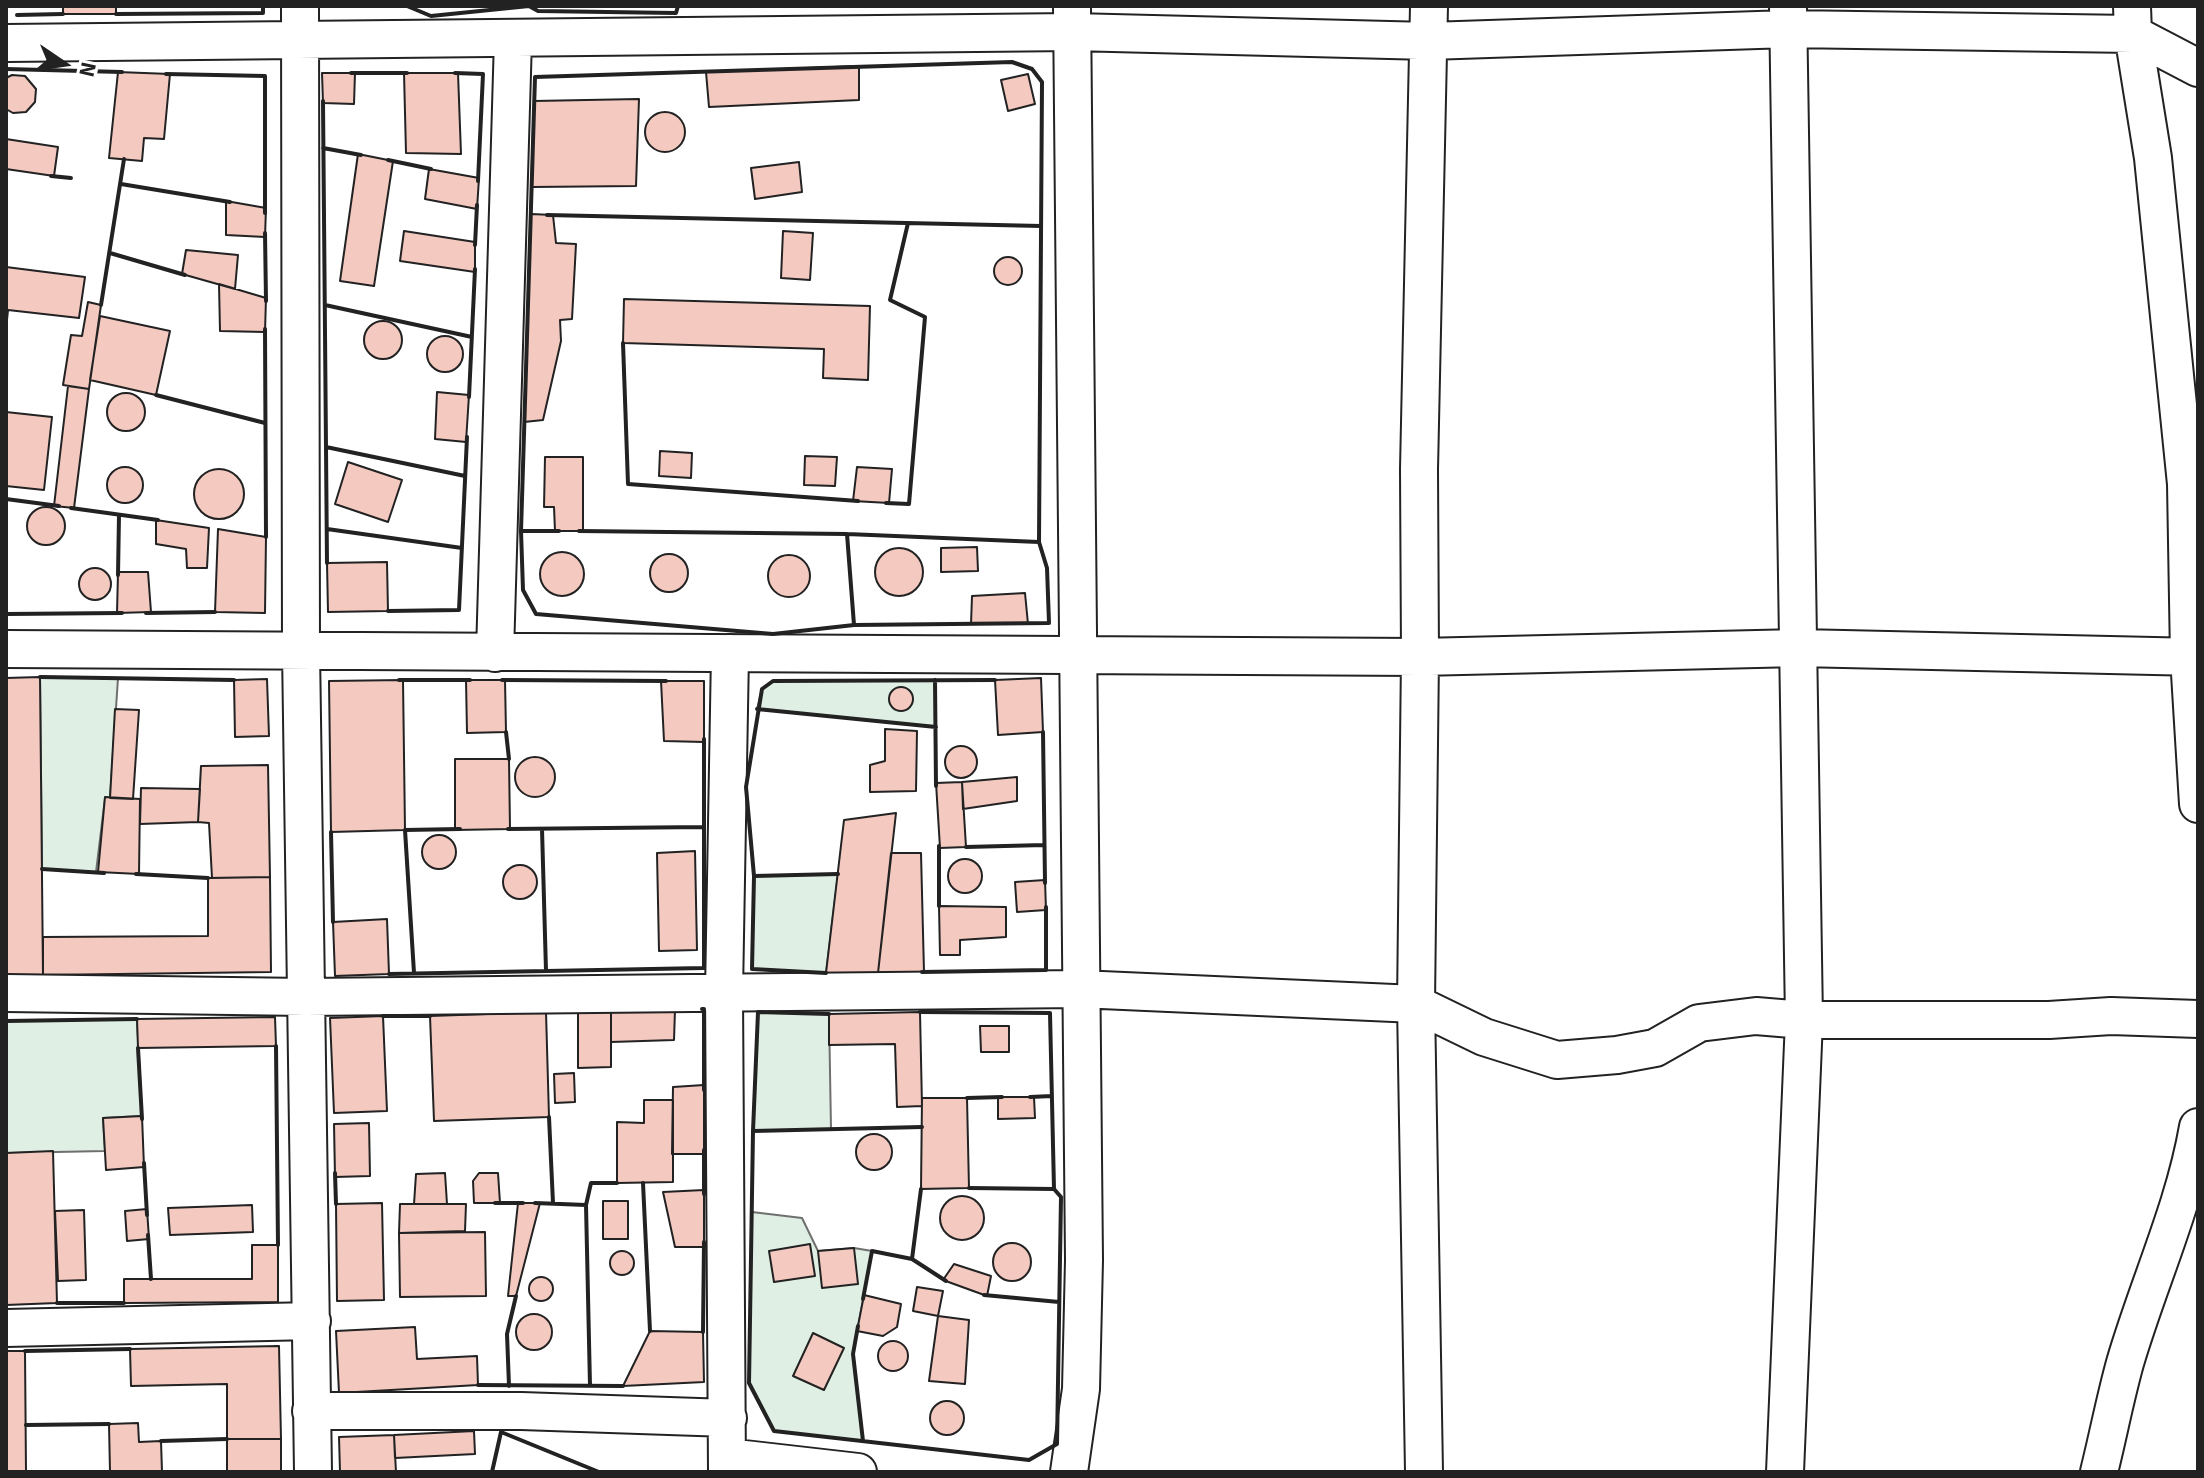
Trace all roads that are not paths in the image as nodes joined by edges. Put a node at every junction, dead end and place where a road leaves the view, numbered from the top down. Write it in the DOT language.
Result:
graph roads {
  1 [pos="1429,6"];
  2 [pos="1788,18"];
  3 [pos="1072,19"];
  4 [pos="2133,20"];
  5 [pos="712,21"];
  6 [pos="300,23"];
  7 [pos="513,39"];
  8 [pos="1429,41"];
  9 [pos="6,43"];
  10 [pos="2198,68"];
  11 [pos="1799,648"];
  12 [pos="6,649"];
  13 [pos="301,650"];
  14 [pos="495,653"];
  15 [pos="730,653"];
  16 [pos="1077,655"];
  17 [pos="1420,657"];
  18 [pos="2194,657"];
  19 [pos="2198,804"];
  20 [pos="1079,989"];
  21 [pos="724,992"];
  22 [pos="6,993"];
  23 [pos="306,997"];
  24 [pos="1416,1004"];
  25 [pos="2198,1019"];
  26 [pos="1804,1020"];
  27 [pos="2198,1127"];
  28 [pos="312,1321"];
  29 [pos="6,1328"];
  30 [pos="311,1411"];
  31 [pos="728,1418"];
  32 [pos="727,1464"];
  33 [pos="313,1472"];
  34 [pos="858,1472"];
  35 [pos="1069,1472"];
  36 [pos="1424,1472"];
  37 [pos="1785,1472"];
  38 [pos="2099,1472"];
  1 -- 8 [label="street"];
  2 -- 4 [label="street"];
  2 -- 8 [label="street"];
  2 -- 11 [label="street"];
  3 -- 5 [label="street"];
  3 -- 8 [label="street"];
  3 -- 16 [label="street"];
  4 -- 10 [label="street"];
  4 -- 18 [label="street"];
  5 -- 7 [label="street"];
  6 -- 7 [label="street"];
  6 -- 9 [label="street"];
  6 -- 13 [label="street"];
  7 -- 14 [label="street"];
  8 -- 17 [label="street"];
  11 -- 17 [label="street"];
  11 -- 18 [label="street"];
  11 -- 26 [label="street"];
  12 -- 13 [label="street"];
  13 -- 14 [label="street"];
  13 -- 23 [label="street"];
  14 -- 15 [label="street"];
  15 -- 16 [label="street"];
  15 -- 21 [label="street"];
  16 -- 17 [label="street"];
  16 -- 20 [label="street"];
  17 -- 24 [label="street"];
  18 -- 19 [label="street"];
  20 -- 21 [label="street"];
  20 -- 24 [label="street"];
  20 -- 35 [label="street"];
  21 -- 23 [label="street"];
  21 -- 31 [label="street"];
  22 -- 23 [label="street"];
  23 -- 28 [label="street"];
  24 -- 26 [label="street"];
  24 -- 36 [label="street"];
  25 -- 26 [label="street"];
  26 -- 37 [label="street"];
  27 -- 38 [label="street"];
  28 -- 29 [label="street"];
  28 -- 30 [label="street"];
  30 -- 31 [label="street"];
  30 -- 33 [label="street"];
  31 -- 32 [label="street"];
  32 -- 34 [label="street"];
}
